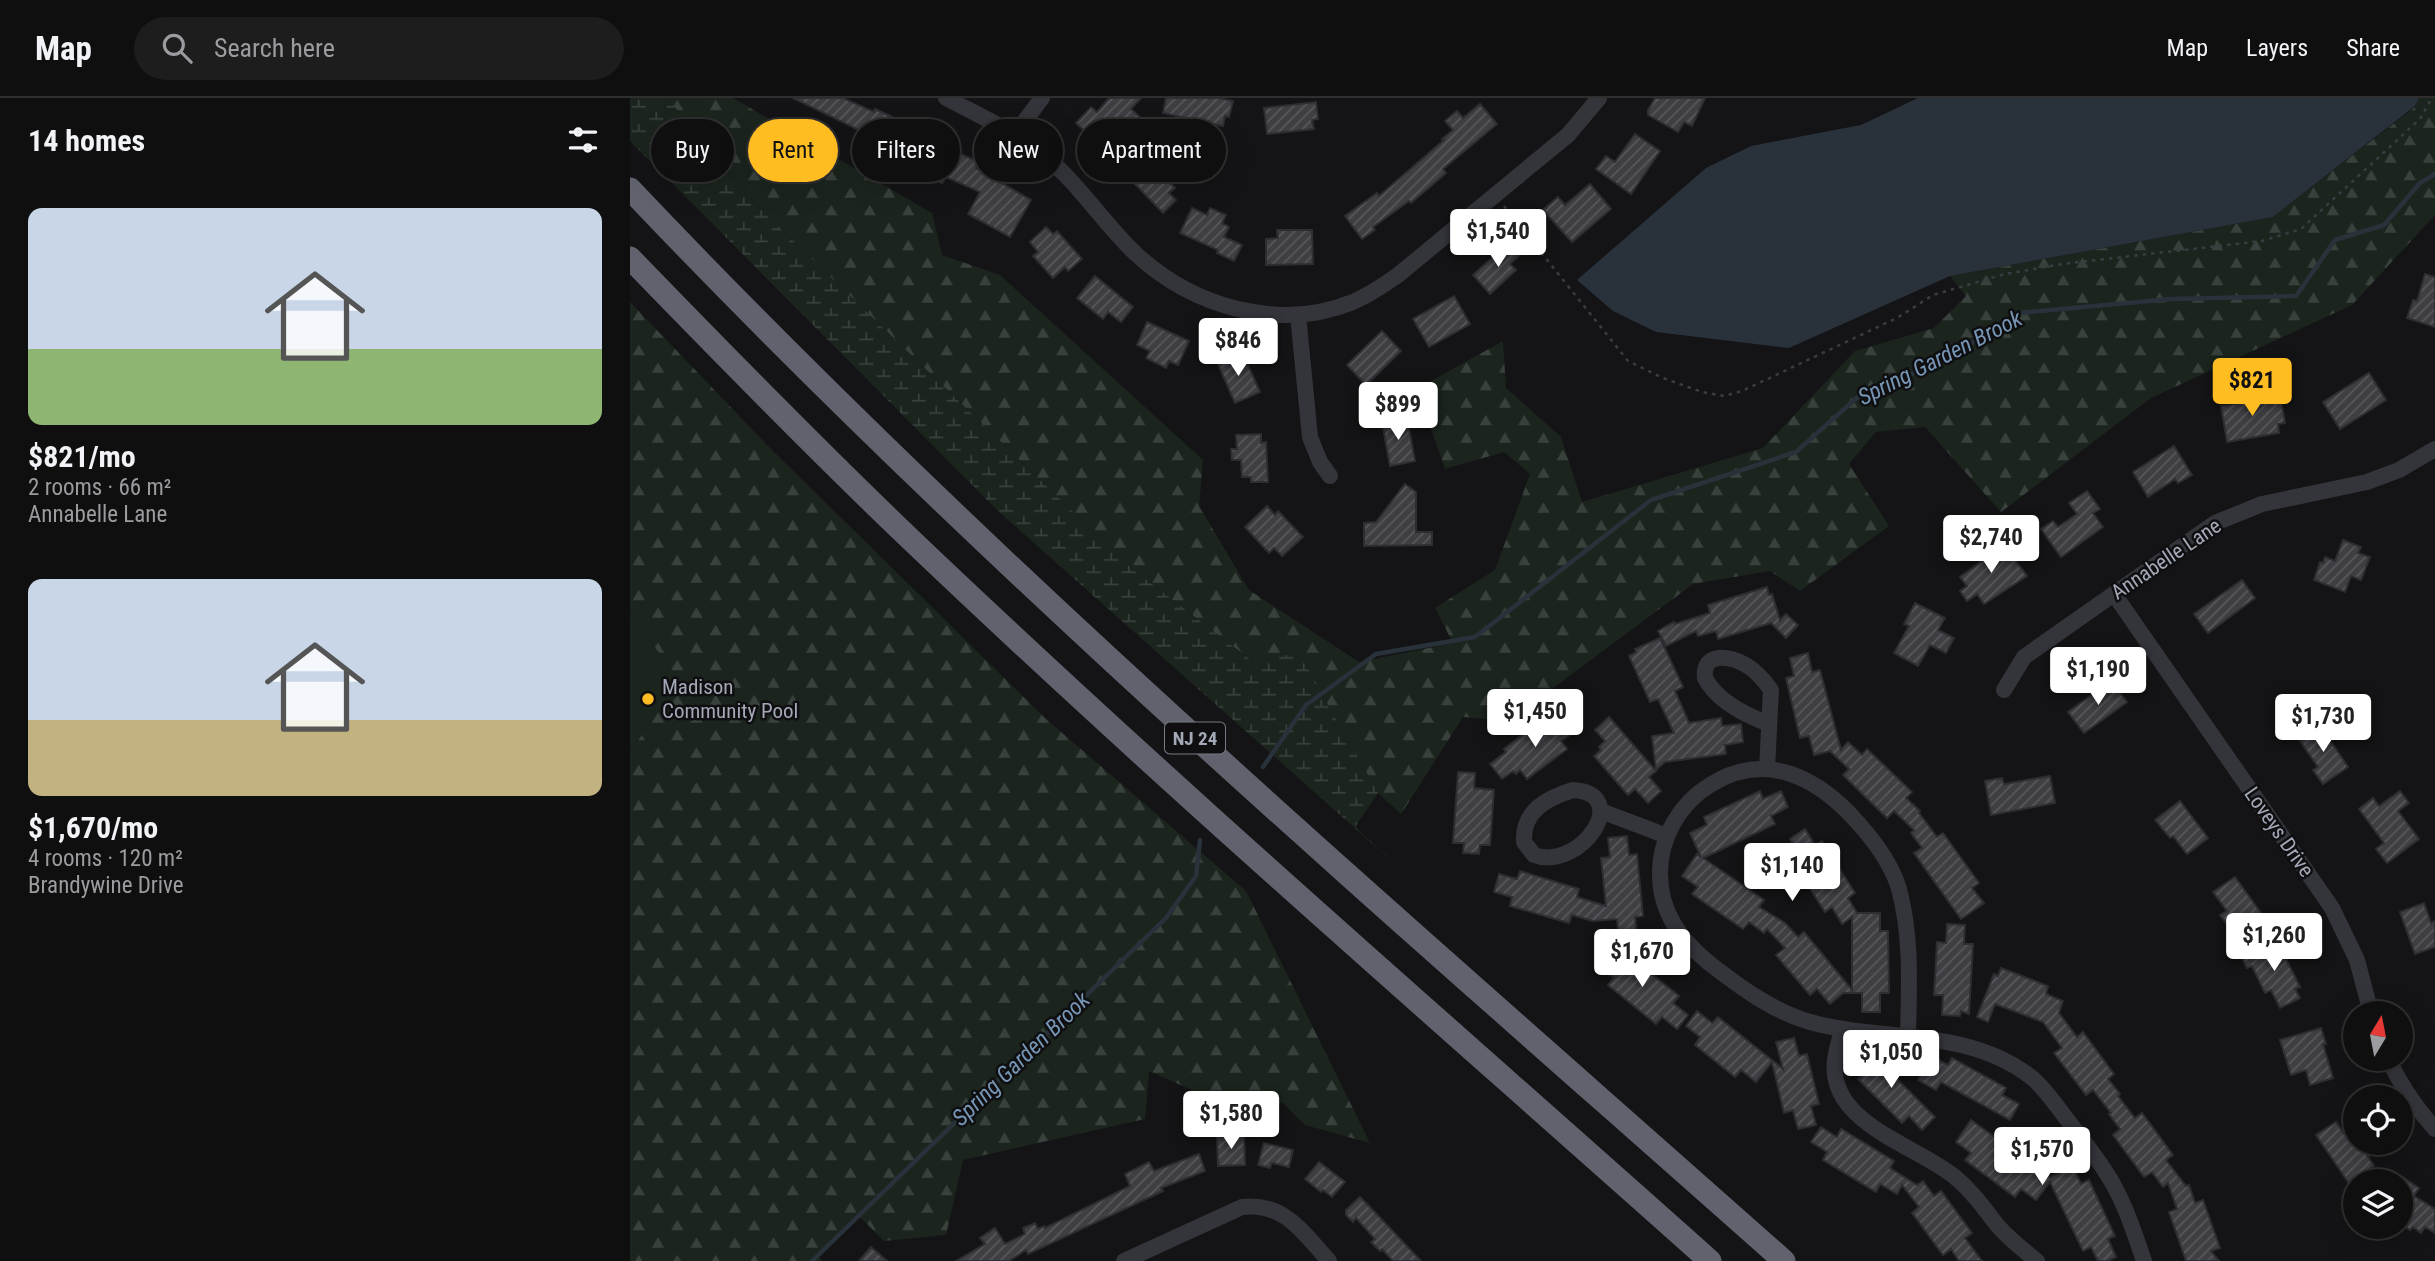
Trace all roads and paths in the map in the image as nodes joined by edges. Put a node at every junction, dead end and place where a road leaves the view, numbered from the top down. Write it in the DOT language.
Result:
graph roads {
  1 [pos="946,98"];
  2 [pos="1042,98"];
  3 [pos="1599,98"];
  4 [pos="2432,98"];
  5 [pos="986,119"];
  6 [pos="1026,119"];
  7 [pos="1063,173"];
  8 [pos="630,189"];
  9 [pos="1495,195"];
  10 [pos="630,258"];
  11 [pos="1298,315"];
  12 [pos="2435,449"];
  13 [pos="1330,476"];
  14 [pos="2114,594"];
  15 [pos="2004,690"];
  16 [pos="1769,724"];
  17 [pos="1767,769"];
  18 [pos="1601,811"];
  19 [pos="1667,836"];
  20 [pos="2368,1001"];
  21 [pos="1842,1029"];
  22 [pos="1908,1035"];
  23 [pos="2394,1071"];
  24 [pos="2435,1129"];
  25 [pos="1124,1261"];
  26 [pos="1329,1261"];
  27 [pos="1710,1261"];
  28 [pos="1784,1261"];
  29 [pos="2037,1261"];
  30 [pos="2144,1261"];
  1 -- 5 [label="street"];
  2 -- 6 [label="street"];
  3 -- 9 [label="street"];
  4 -- 9 [label="path"];
  7 -- 11 [label="street"];
  8 -- 28 [label="highway, NJ 24"];
  9 -- 11 [label="street"];
  10 -- 27 [label="highway, NJ 24"];
  11 -- 13 [label="street"];
  12 -- 14 [label="street, Annabelle Lane"];
  14 -- 15 [label="street, Annabelle Lane"];
  14 -- 20 [label="street, Loveys Drive"];
  16 -- 16 [label="street"];
  16 -- 17 [label="street"];
  17 -- 19 [label="street"];
  17 -- 22 [label="street"];
  18 -- 18 [label="street"];
  18 -- 19 [label="street"];
  19 -- 21 [label="street"];
  21 -- 22 [label="street"];
  21 -- 29 [label="street"];
  22 -- 30 [label="street"];
  23 -- 24 [label="street"];
  25 -- 26 [label="street"];
}
